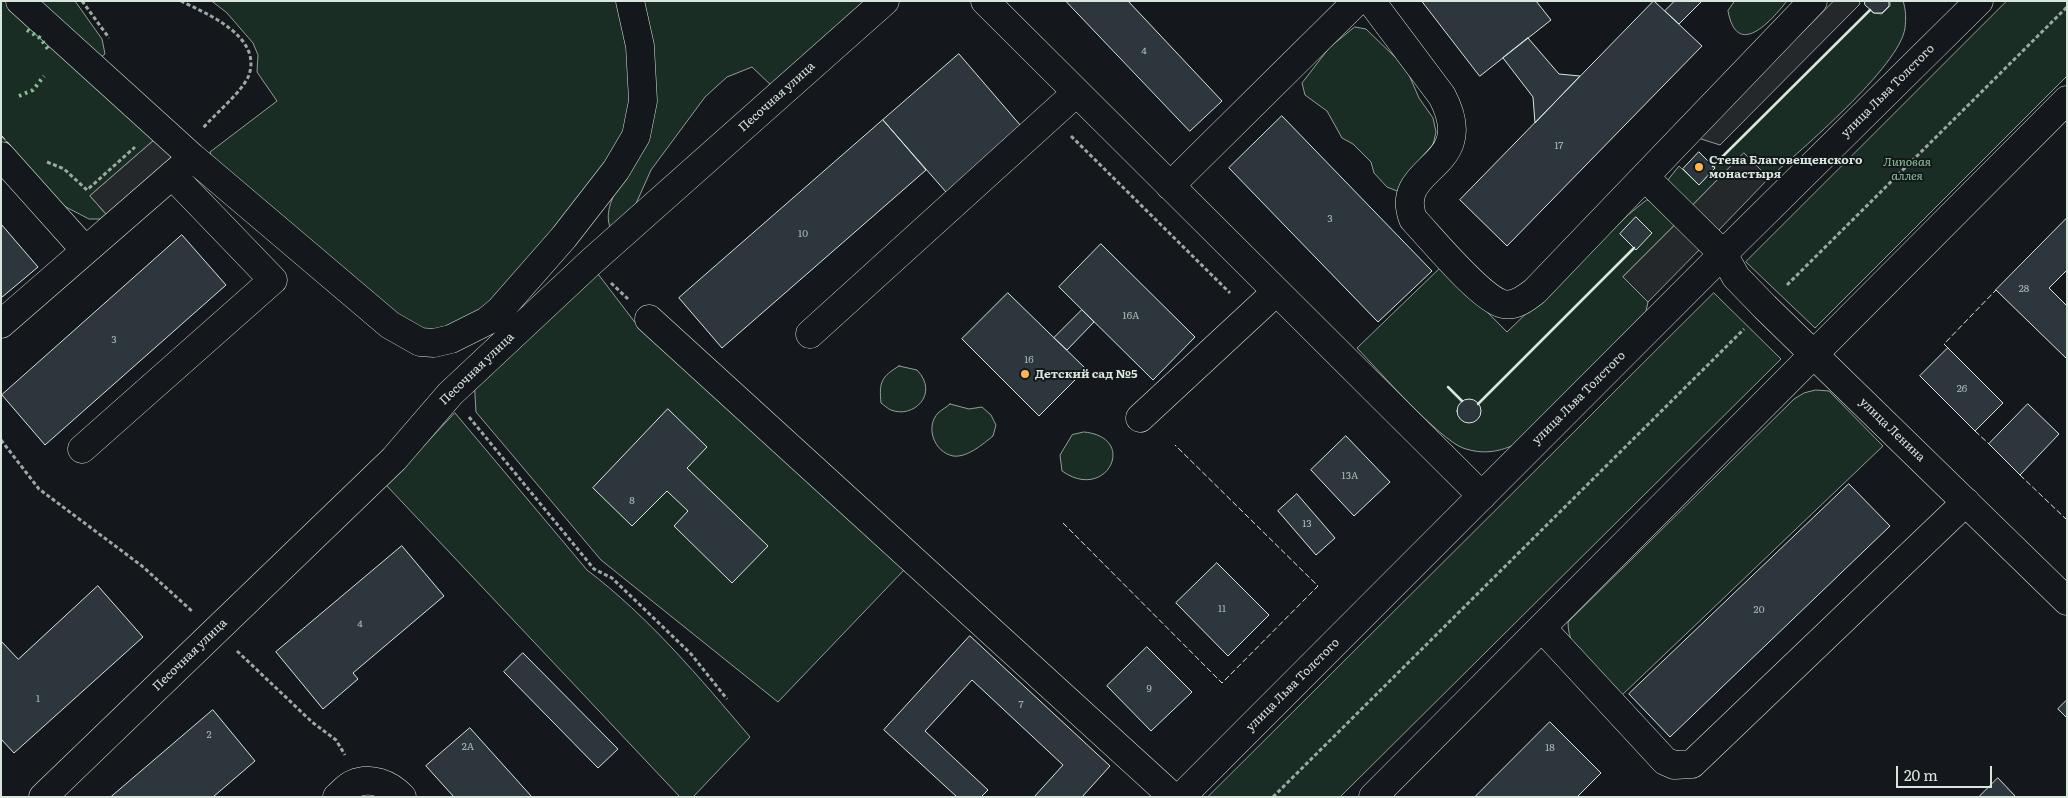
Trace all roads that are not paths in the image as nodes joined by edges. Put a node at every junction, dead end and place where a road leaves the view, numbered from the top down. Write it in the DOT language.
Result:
graph roads {
  1 [pos="20,1"];
  2 [pos="630,1"];
  3 [pos="885,1"];
  4 [pos="985,1"];
  5 [pos="1357,1"];
  6 [pos="1371,1"];
  7 [pos="1813,1"];
  8 [pos="1966,6"];
  9 [pos="1076,93"];
  10 [pos="2067,100"];
  11 [pos="188,153"];
  12 [pos="8,164"];
  13 [pos="172,175"];
  14 [pos="1645,177"];
  15 [pos="1170,186"];
  16 [pos="86,250"];
  17 [pos="1723,254"];
  18 [pos="1276,292"];
  19 [pos="649,319"];
  20 [pos="1,324"];
  21 [pos="810,334"];
  22 [pos="1814,354"];
  23 [pos="1140,418"];
  24 [pos="82,449"];
  25 [pos="1482,496"];
  26 [pos="1966,502"];
  27 [pos="2067,601"];
  28 [pos="1542,628"];
  29 [pos="43,797"];
  30 [pos="337,797"];
  31 [pos="402,797"];
  32 [pos="1174,797"];
  33 [pos="1181,797"];
  34 [pos="1373,797"];
  1 -- 11 [label="street"];
  2 -- 11 [label="street"];
  3 -- 29 [label="street, Песочная улица"];
  4 -- 9 [label="street"];
  5 -- 15 [label="street"];
  6 -- 14 [label="street"];
  7 -- 14 [label="street"];
  8 -- 17 [label="street, улица Льва Толстого"];
  9 -- 15 [label="street"];
  9 -- 21 [label="street"];
  10 -- 22 [label="street"];
  11 -- 13 [label="street"];
  12 -- 16 [label="street"];
  13 -- 16 [label="street"];
  13 -- 24 [label="street"];
  14 -- 17 [label="street, улица Ленина"];
  15 -- 18 [label="street"];
  16 -- 20 [label="street"];
  17 -- 22 [label="street, улица Ленина"];
  17 -- 25 [label="street, улица Льва Толстого"];
  18 -- 23 [label="street"];
  18 -- 25 [label="street"];
  19 -- 32 [label="street"];
  22 -- 26 [label="street, улица Ленина"];
  22 -- 28 [label="street"];
  25 -- 33 [label="street, улица Льва Толстого"];
  26 -- 27 [label="street, улица Ленина"];
  26 -- 28 [label="street"];
  28 -- 34 [label="street"];
  30 -- 31 [label="street"];
}
